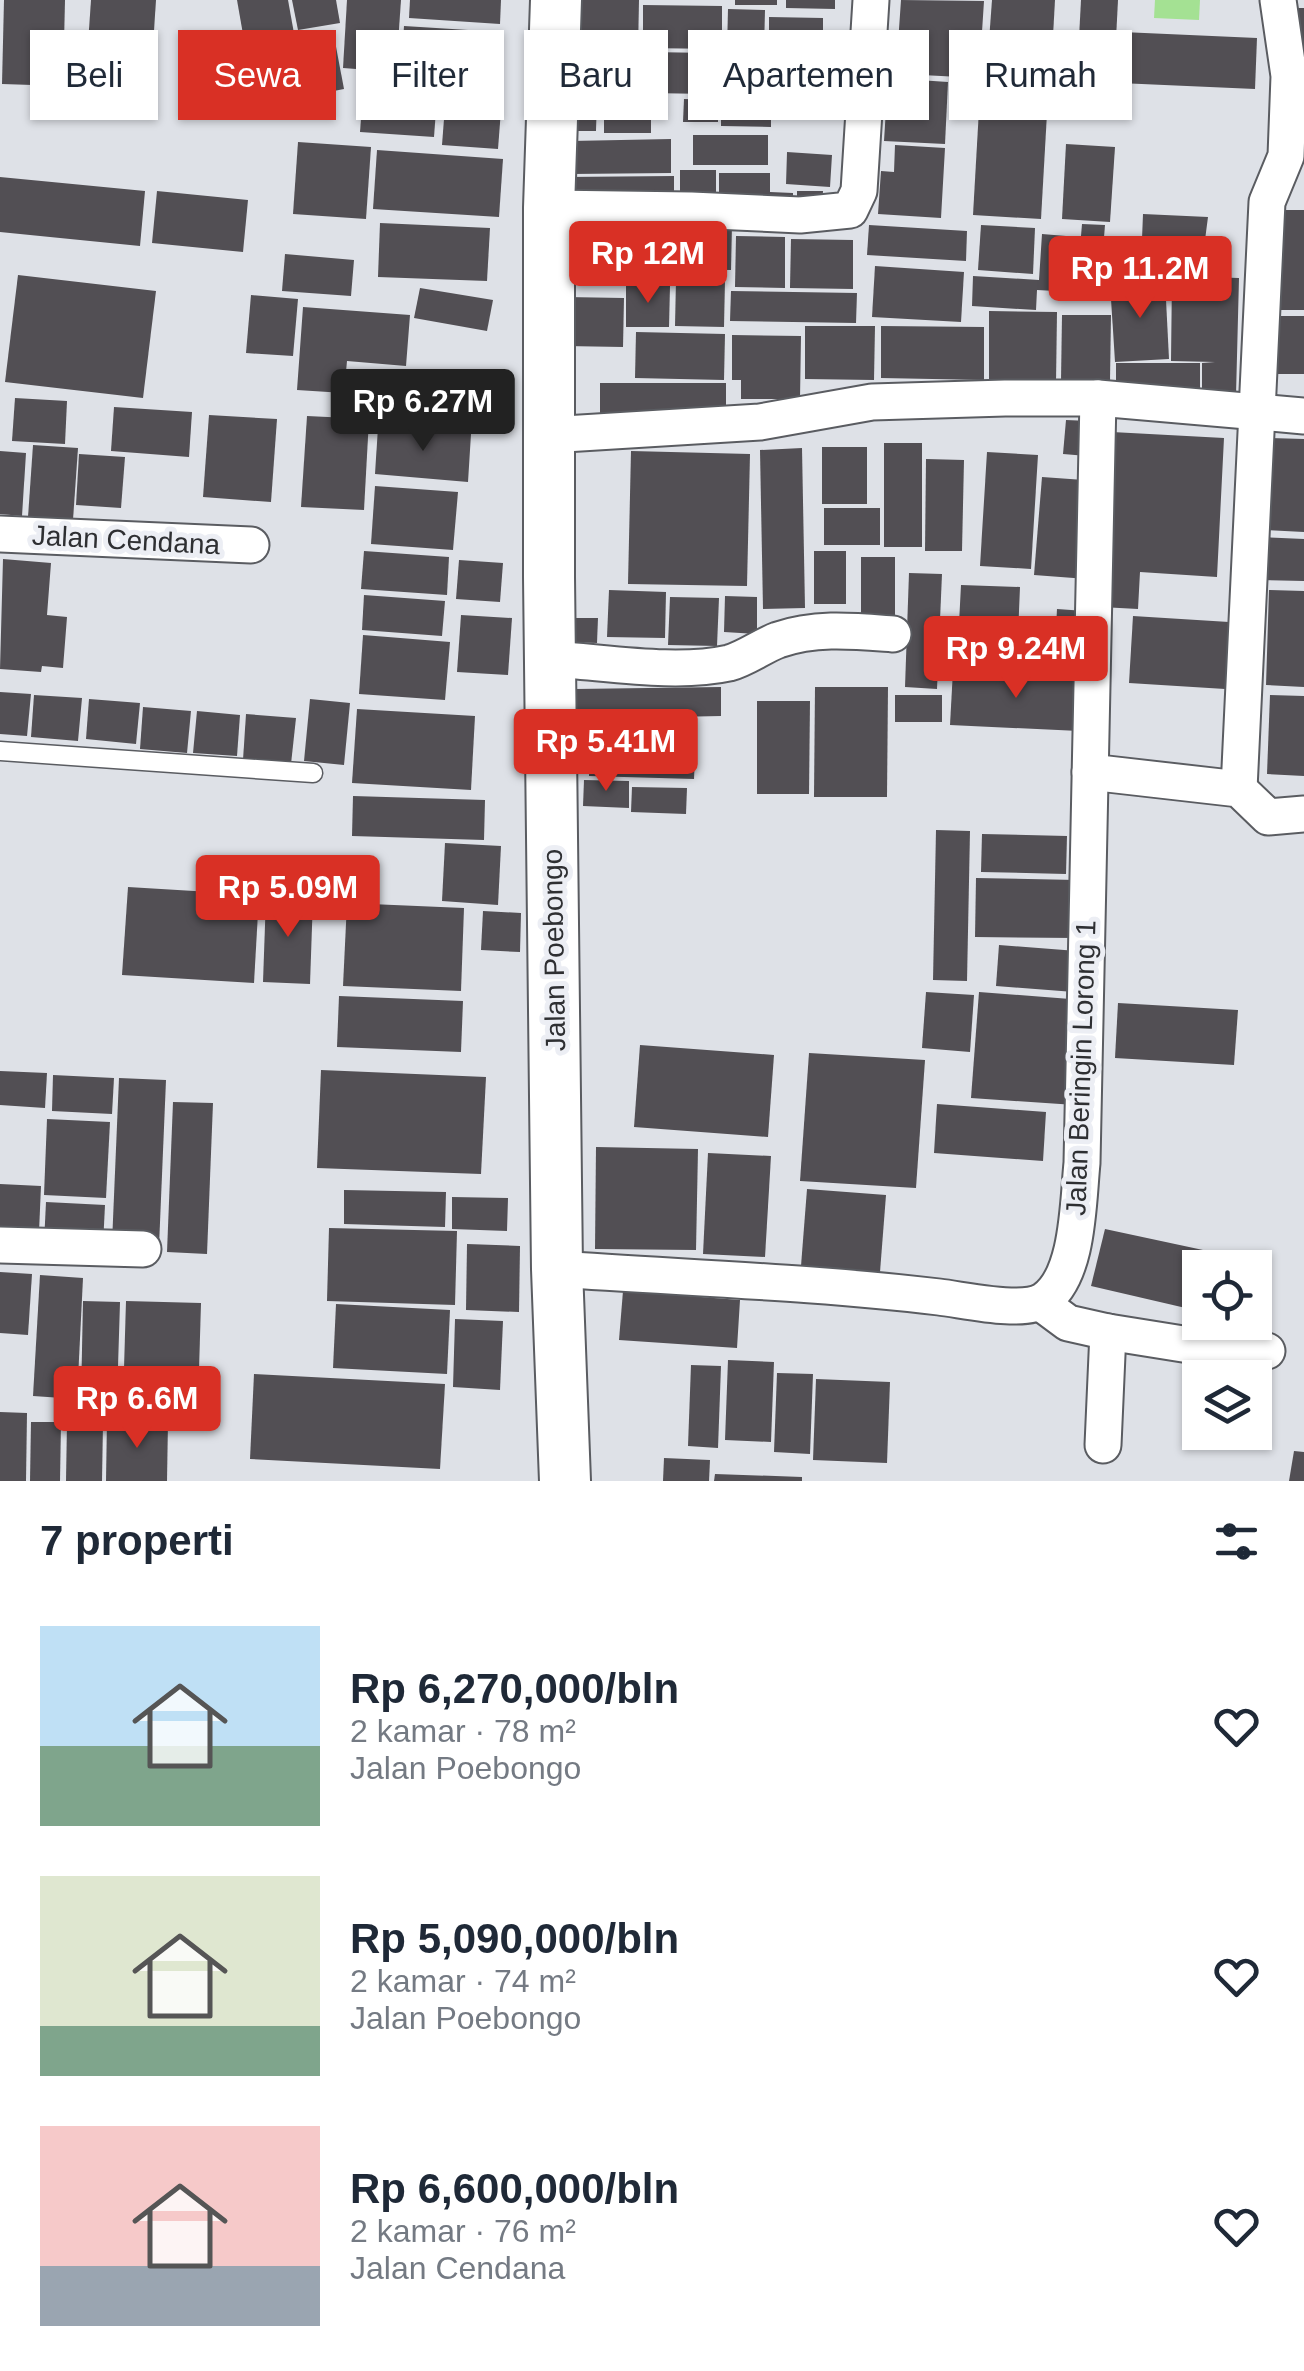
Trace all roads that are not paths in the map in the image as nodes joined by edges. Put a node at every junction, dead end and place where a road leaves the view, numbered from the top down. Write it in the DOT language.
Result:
graph roads {
  1 [pos="556,0"];
  2 [pos="871,0"];
  3 [pos="1278,0"];
  4 [pos="1290,183"];
  5 [pos="549,208"];
  6 [pos="1098,398"];
  7 [pos="1254,413"];
  8 [pos="1304,416"];
  9 [pos="548,434"];
  10 [pos="0,534"];
  11 [pos="251,545"];
  12 [pos="893,634"];
  13 [pos="550,659"];
  14 [pos="0,751"];
  15 [pos="1090,772"];
  16 [pos="313,773"];
  17 [pos="1240,789"];
  18 [pos="1304,814"];
  19 [pos="0,1246"];
  20 [pos="143,1249"];
  21 [pos="558,1269"];
  22 [pos="1041,1302"];
  23 [pos="1108,1332"];
  24 [pos="1267,1352"];
  25 [pos="1103,1445"];
  26 [pos="565,1481"];
  1 -- 5 [label="main road, Jalan Poebongo"];
  2 -- 5 [label="street"];
  3 -- 4 [label="street"];
  4 -- 7 [label="street"];
  5 -- 9 [label="main road, Jalan Poebongo"];
  6 -- 7 [label="street"];
  6 -- 9 [label="street"];
  6 -- 15 [label="street, Jalan Beringin Lorong 1"];
  7 -- 8 [label="street"];
  7 -- 17 [label="street"];
  9 -- 13 [label="main road, Jalan Poebongo"];
  10 -- 11 [label="street, Jalan Cendana"];
  12 -- 13 [label="street"];
  13 -- 21 [label="main road, Jalan Poebongo"];
  14 -- 16 [label="lane"];
  15 -- 17 [label="street"];
  15 -- 22 [label="street, Jalan Beringin Lorong 1"];
  17 -- 18 [label="street"];
  19 -- 20 [label="street"];
  21 -- 22 [label="street"];
  21 -- 26 [label="main road, Jalan Poebongo"];
  22 -- 23 [label="street"];
  23 -- 24 [label="street"];
  23 -- 25 [label="street"];
}
